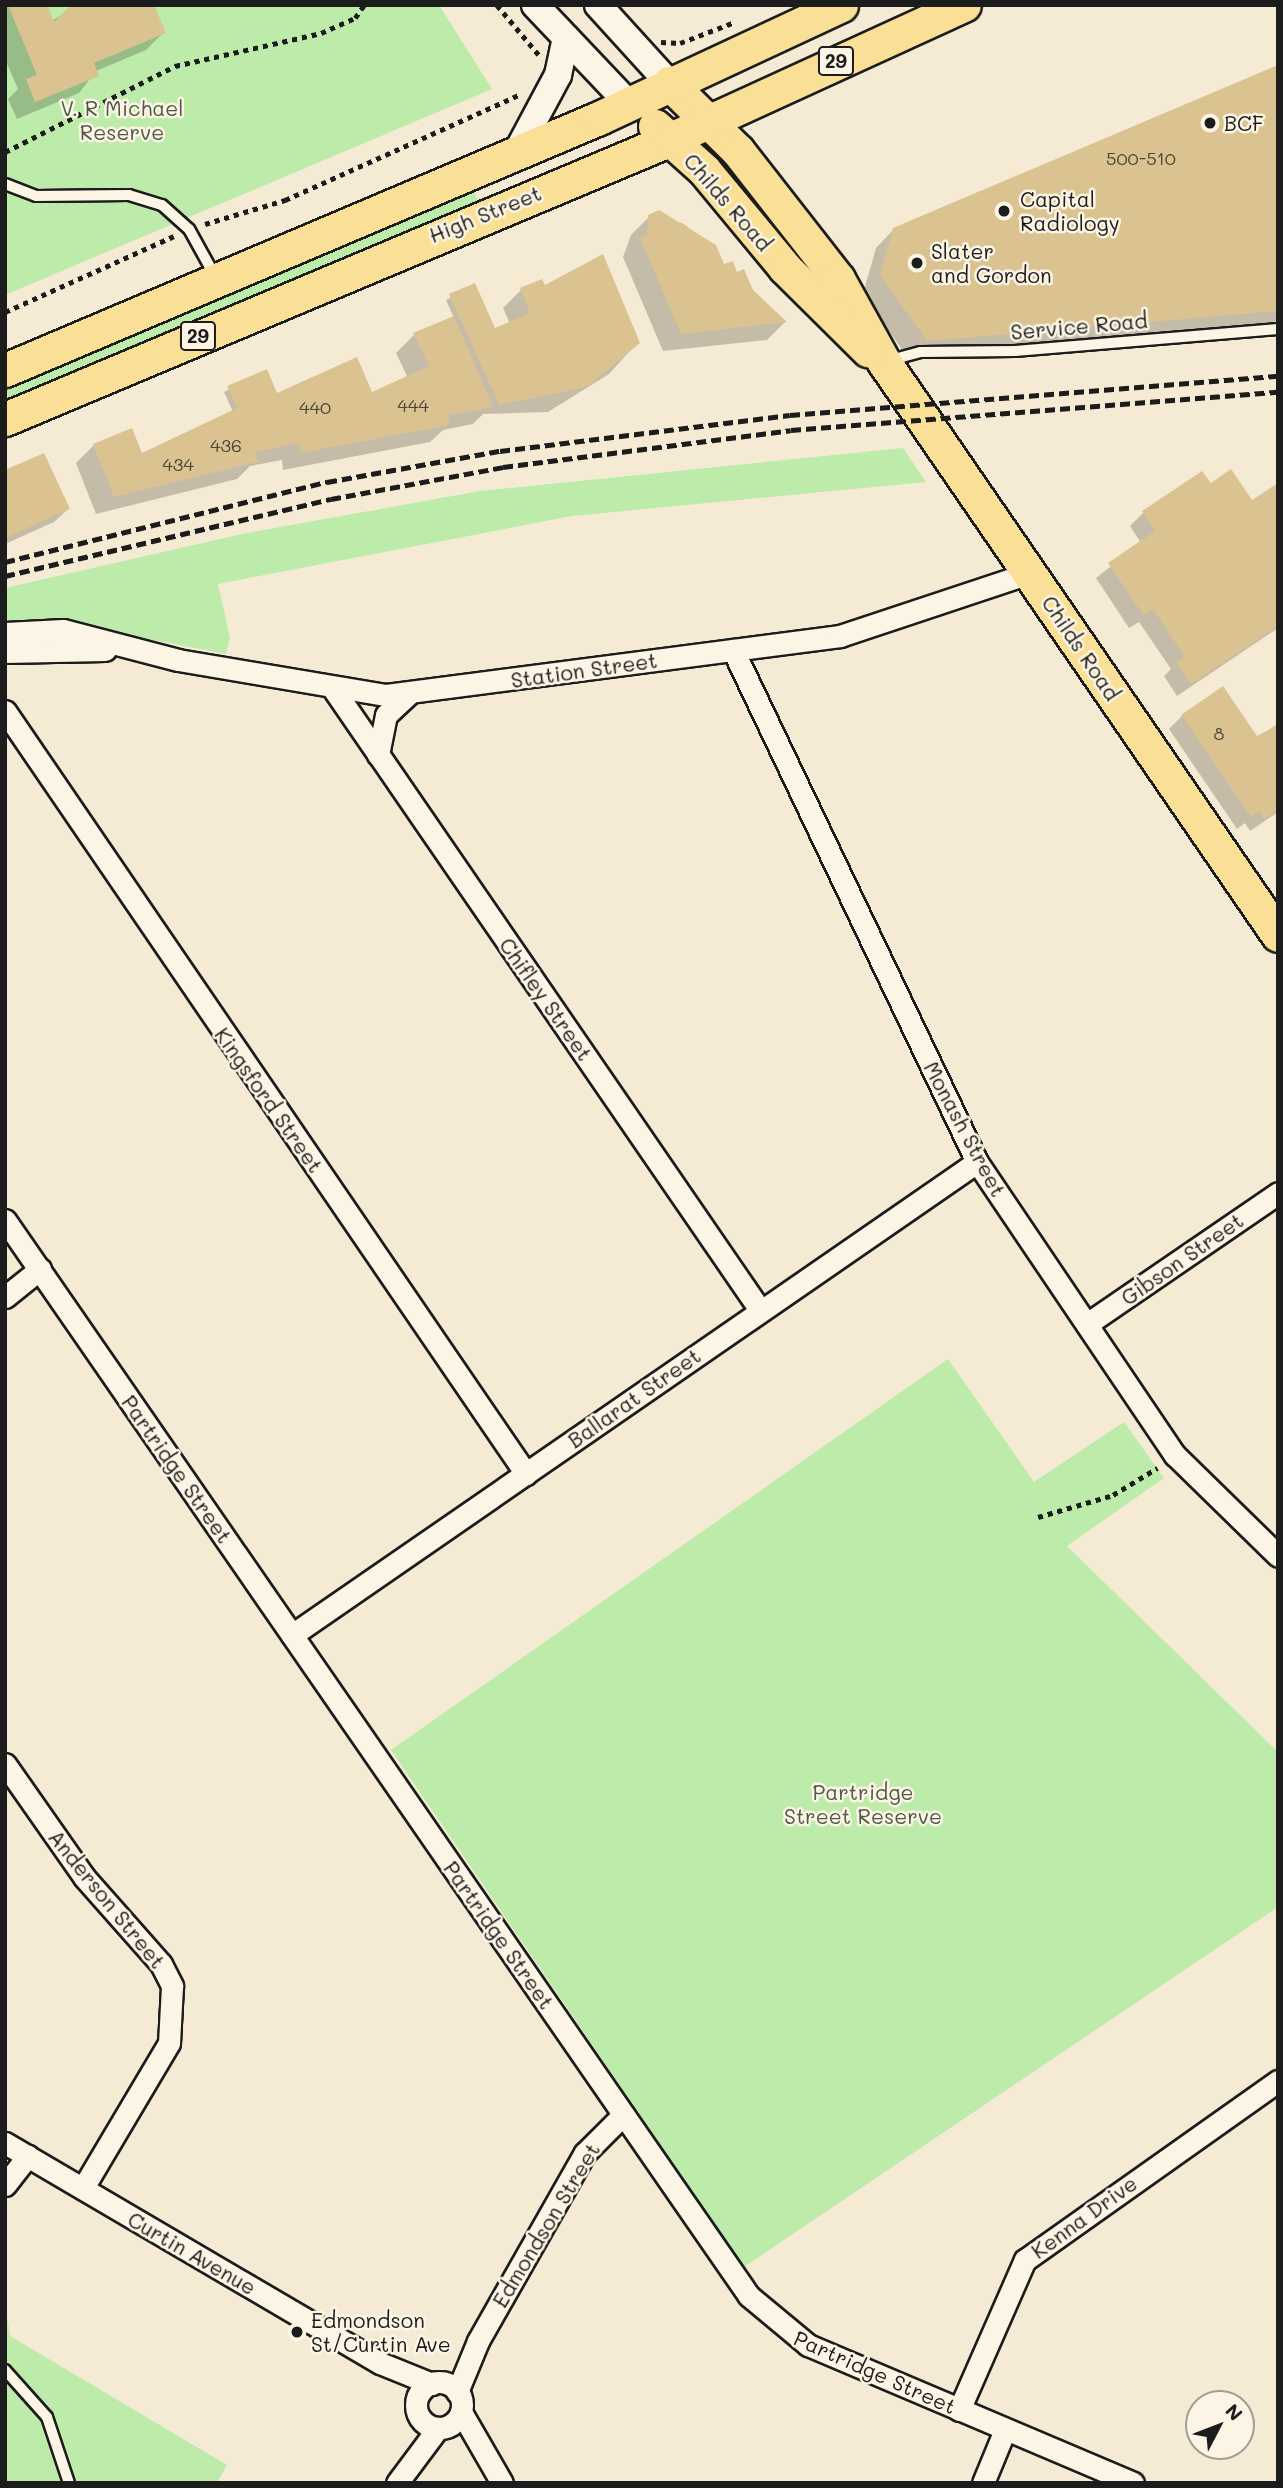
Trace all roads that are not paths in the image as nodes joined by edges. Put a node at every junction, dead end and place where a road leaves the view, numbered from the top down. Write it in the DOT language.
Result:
graph roads {
  1 [pos="535,5"];
  2 [pos="598,5"];
  3 [pos="841,5"];
  4 [pos="964,5"];
  5 [pos="566,38"];
  6 [pos="669,83"];
  7 [pos="629,104"];
  8 [pos="710,121"];
  9 [pos="671,139"];
  10 [pos="519,148"];
  11 [pos="5,184"];
  12 [pos="216,278"];
  13 [pos="1278,329"];
  14 [pos="884,362"];
  15 [pos="5,370"];
  16 [pos="5,419"];
  17 [pos="1029,573"];
  18 [pos="5,633"];
  19 [pos="733,650"];
  20 [pos="132,651"];
  21 [pos="5,652"];
  22 [pos="332,687"];
  23 [pos="410,693"];
  24 [pos="8,720"];
  25 [pos="378,755"];
  26 [pos="1278,935"];
  27 [pos="977,1161"];
  28 [pos="1278,1193"];
  29 [pos="5,1220"];
  30 [pos="40,1269"];
  31 [pos="5,1297"];
  32 [pos="760,1310"];
  33 [pos="1087,1324"];
  34 [pos="526,1474"];
  35 [pos="1278,1556"];
  36 [pos="292,1635"];
  37 [pos="5,1764"];
  38 [pos="1278,2081"];
  39 [pos="623,2115"];
  40 [pos="5,2143"];
  41 [pos="28,2156"];
  42 [pos="5,2185"];
  43 [pos="83,2188"];
  44 [pos="5,2370"];
  45 [pos="439,2405"];
  46 [pos="959,2410"];
  47 [pos="1005,2430"];
  48 [pos="400,2477"];
  49 [pos="69,2483"];
  50 [pos="502,2483"];
  51 [pos="983,2483"];
  52 [pos="1133,2483"];
  1 -- 5 [label="street"];
  2 -- 6 [label="street"];
  3 -- 6 [label="main road, 29"];
  4 -- 8 [label="main road, High Street / 29"];
  5 -- 7 [label="street"];
  5 -- 10 [label="street"];
  6 -- 7 [label="main road, 29"];
  6 -- 8 [label="main road, Childs Road"];
  7 -- 9 [label="main road, Childs Road"];
  7 -- 10 [label="main road, 29"];
  8 -- 9 [label="main road, High Street / 29"];
  8 -- 14 [label="main road, Childs Road"];
  9 -- 14 [label="main road, Childs Road"];
  9 -- 16 [label="main road, High Street / 29"];
  10 -- 12 [label="main road, 29"];
  11 -- 12 [label="lane"];
  12 -- 15 [label="main road, 29"];
  13 -- 14 [label="lane, Service Road"];
  14 -- 17 [label="main road, Childs Road"];
  17 -- 19 [label="street, Station Street"];
  17 -- 26 [label="main road, Childs Road"];
  18 -- 20 [label="street, Station Street"];
  19 -- 23 [label="street, Station Street"];
  19 -- 27 [label="street, Monash Street"];
  20 -- 21 [label="street, Station Street"];
  20 -- 22 [label="street, Station Street"];
  22 -- 23 [label="street, Station Street"];
  22 -- 25 [label="street, Chifley Street"];
  23 -- 25 [label="street"];
  24 -- 34 [label="street, Kingsford Street"];
  25 -- 32 [label="street, Chifley Street"];
  27 -- 32 [label="street, Ballarat Street"];
  27 -- 33 [label="street, Monash Street"];
  28 -- 33 [label="street, Gibson Street"];
  29 -- 30 [label="street, Partridge Street"];
  30 -- 31 [label="street"];
  30 -- 36 [label="street, Partridge Street"];
  32 -- 34 [label="street, Ballarat Street"];
  33 -- 35 [label="street, Monash Street"];
  34 -- 36 [label="street, Ballarat Street"];
  36 -- 39 [label="street, Partridge Street"];
  37 -- 43 [label="street, Anderson Street"];
  38 -- 46 [label="street, Kenna Drive"];
  39 -- 45 [label="street, Edmondson Street"];
  39 -- 46 [label="street, Partridge Street"];
  40 -- 41 [label="street, Curtin Avenue"];
  41 -- 42 [label="street"];
  41 -- 43 [label="street, Curtin Avenue"];
  43 -- 45 [label="street, Curtin Avenue"];
  44 -- 49 [label="lane"];
  45 -- 48 [label="street, Edmondson Street"];
  45 -- 50 [label="street, Curtin Avenue"];
  46 -- 47 [label="street, Partridge Street"];
  47 -- 51 [label="street"];
  47 -- 52 [label="street, Partridge Street"];
}
